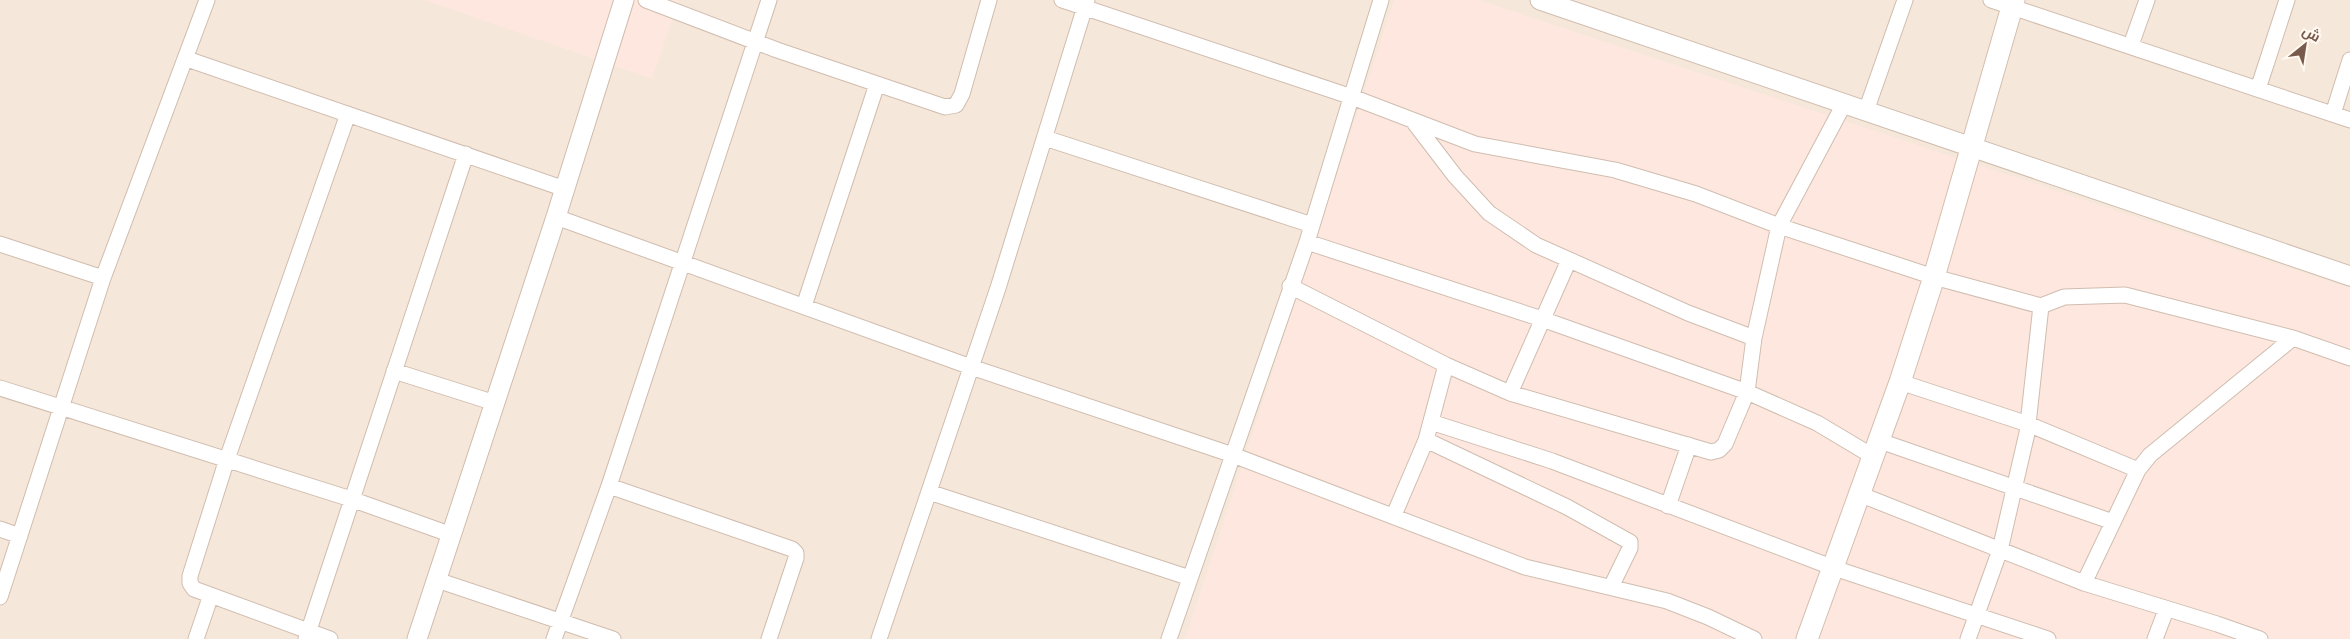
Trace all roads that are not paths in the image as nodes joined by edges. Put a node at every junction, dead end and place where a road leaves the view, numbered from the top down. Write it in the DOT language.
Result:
graph roads {
  1 [pos="207,0"];
  2 [pos="624,0"];
  3 [pos="646,0"];
  4 [pos="769,0"];
  5 [pos="989,0"];
  6 [pos="1062,0"];
  7 [pos="1381,0"];
  8 [pos="1540,0"];
  9 [pos="1905,0"];
  10 [pos="1991,0"];
  11 [pos="2147,0"];
  12 [pos="2287,0"];
  13 [pos="2013,3"];
  14 [pos="1085,4"];
  15 [pos="755,41"];
  16 [pos="2131,45"];
  17 [pos="186,59"];
  18 [pos="2350,60"];
  19 [pos="877,84"];
  20 [pos="2258,89"];
  21 [pos="1352,97"];
  22 [pos="1844,104"];
  23 [pos="1866,112"];
  24 [pos="348,114"];
  25 [pos="2334,114"];
  26 [pos="1413,120"];
  27 [pos="2350,120"];
  28 [pos="1045,138"];
  29 [pos="1972,148"];
  30 [pos="466,154"];
  31 [pos="565,189"];
  32 [pos="556,216"];
  33 [pos="1312,225"];
  34 [pos="1779,226"];
  35 [pos="1306,242"];
  36 [pos="0,244"];
  37 [pos="1570,260"];
  38 [pos="683,262"];
  39 [pos="2350,276"];
  40 [pos="1934,277"];
  41 [pos="103,278"];
  42 [pos="1290,286"];
  43 [pos="804,306"];
  44 [pos="2041,306"];
  45 [pos="1542,319"];
  46 [pos="1754,338"];
  47 [pos="2293,338"];
  48 [pos="2350,358"];
  49 [pos="1446,365"];
  50 [pos="971,366"];
  51 [pos="394,371"];
  52 [pos="1900,382"];
  53 [pos="0,388"];
  54 [pos="1747,392"];
  55 [pos="1510,393"];
  56 [pos="495,403"];
  57 [pos="62,408"];
  58 [pos="1431,422"];
  59 [pos="2028,424"];
  60 [pos="1426,440"];
  61 [pos="1689,445"];
  62 [pos="1877,449"];
  63 [pos="1233,455"];
  64 [pos="227,459"];
  65 [pos="2138,470"];
  66 [pos="609,486"];
  67 [pos="2014,488"];
  68 [pos="929,492"];
  69 [pos="1859,494"];
  70 [pos="351,499"];
  71 [pos="1668,506"];
  72 [pos="1394,515"];
  73 [pos="2113,522"];
  74 [pos="0,529"];
  75 [pos="452,535"];
  76 [pos="20,536"];
  77 [pos="2000,550"];
  78 [pos="1834,568"];
  79 [pos="1190,578"];
  80 [pos="437,580"];
  81 [pos="2084,583"];
  82 [pos="1610,587"];
  83 [pos="211,595"];
  84 [pos="0,597"];
  85 [pos="2166,610"];
  86 [pos="1978,616"];
  87 [pos="560,623"];
  88 [pos="307,635"];
  89 [pos="196,639"];
  90 [pos="330,639"];
  91 [pos="417,639"];
  92 [pos="554,639"];
  93 [pos="613,639"];
  94 [pos="769,639"];
  95 [pos="879,639"];
  96 [pos="1169,639"];
  97 [pos="1754,639"];
  98 [pos="1807,639"];
  99 [pos="1968,639"];
  100 [pos="2048,639"];
  101 [pos="2155,639"];
  102 [pos="2260,639"];
  1 -- 17 [label="street"];
  2 -- 31 [label="street"];
  3 -- 15 [label="street"];
  4 -- 15 [label="street"];
  5 -- 19 [label="street"];
  6 -- 14 [label="street"];
  7 -- 21 [label="street"];
  8 -- 22 [label="street"];
  9 -- 23 [label="street"];
  10 -- 13 [label="street"];
  11 -- 16 [label="street"];
  12 -- 20 [label="street"];
  13 -- 16 [label="street"];
  13 -- 29 [label="main road"];
  14 -- 21 [label="street"];
  14 -- 28 [label="street"];
  15 -- 19 [label="street"];
  15 -- 38 [label="street"];
  16 -- 20 [label="street"];
  17 -- 24 [label="street"];
  17 -- 41 [label="street"];
  18 -- 25 [label="street"];
  19 -- 43 [label="street"];
  20 -- 25 [label="street"];
  21 -- 26 [label="street"];
  21 -- 33 [label="street"];
  22 -- 23 [label="street"];
  22 -- 34 [label="street"];
  23 -- 29 [label="street"];
  24 -- 30 [label="street"];
  24 -- 64 [label="street"];
  25 -- 27 [label="street"];
  26 -- 34 [label="street"];
  26 -- 37 [label="street"];
  28 -- 33 [label="street"];
  28 -- 50 [label="street"];
  29 -- 39 [label="street"];
  29 -- 40 [label="main road"];
  30 -- 31 [label="street"];
  30 -- 51 [label="street"];
  31 -- 32 [label="street"];
  32 -- 38 [label="street"];
  32 -- 56 [label="street"];
  33 -- 35 [label="street"];
  34 -- 40 [label="street"];
  34 -- 46 [label="street"];
  35 -- 42 [label="street"];
  35 -- 45 [label="street"];
  36 -- 41 [label="street"];
  37 -- 45 [label="street"];
  37 -- 46 [label="street"];
  38 -- 43 [label="street"];
  38 -- 66 [label="street"];
  40 -- 44 [label="street"];
  40 -- 52 [label="main road"];
  41 -- 57 [label="street"];
  42 -- 49 [label="street"];
  42 -- 63 [label="street"];
  43 -- 50 [label="street"];
  44 -- 47 [label="street"];
  44 -- 59 [label="street"];
  45 -- 54 [label="street"];
  45 -- 55 [label="street"];
  46 -- 54 [label="street"];
  47 -- 48 [label="street"];
  47 -- 65 [label="street"];
  49 -- 55 [label="street"];
  49 -- 58 [label="street"];
  50 -- 63 [label="street"];
  50 -- 68 [label="street"];
  51 -- 56 [label="street"];
  51 -- 70 [label="street"];
  52 -- 59 [label="street"];
  52 -- 62 [label="main road"];
  53 -- 57 [label="street"];
  54 -- 61 [label="street"];
  54 -- 62 [label="street"];
  55 -- 61 [label="street"];
  56 -- 75 [label="street"];
  57 -- 64 [label="street"];
  57 -- 76 [label="street"];
  58 -- 60 [label="street"];
  58 -- 71 [label="street"];
  59 -- 65 [label="street"];
  59 -- 67 [label="street"];
  60 -- 72 [label="street"];
  60 -- 82 [label="street"];
  61 -- 71 [label="street"];
  62 -- 67 [label="street"];
  62 -- 69 [label="main road"];
  63 -- 72 [label="street"];
  63 -- 79 [label="street"];
  64 -- 70 [label="street"];
  64 -- 83 [label="street"];
  65 -- 73 [label="street"];
  66 -- 87 [label="street"];
  66 -- 94 [label="street"];
  67 -- 73 [label="street"];
  67 -- 77 [label="street"];
  68 -- 79 [label="street"];
  68 -- 95 [label="street"];
  69 -- 77 [label="street"];
  69 -- 78 [label="main road"];
  70 -- 75 [label="street"];
  70 -- 88 [label="street"];
  71 -- 78 [label="street"];
  72 -- 82 [label="street"];
  73 -- 81 [label="street"];
  74 -- 76 [label="street"];
  75 -- 80 [label="street"];
  76 -- 84 [label="street"];
  77 -- 81 [label="street"];
  77 -- 86 [label="street"];
  78 -- 86 [label="street"];
  78 -- 98 [label="main road"];
  79 -- 96 [label="street"];
  80 -- 87 [label="street"];
  80 -- 91 [label="street"];
  81 -- 85 [label="street"];
  82 -- 97 [label="street"];
  83 -- 88 [label="street"];
  83 -- 89 [label="street"];
  85 -- 101 [label="street"];
  85 -- 102 [label="street"];
  86 -- 99 [label="street"];
  86 -- 100 [label="street"];
  87 -- 92 [label="street"];
  87 -- 93 [label="street"];
  88 -- 90 [label="street"];
}
